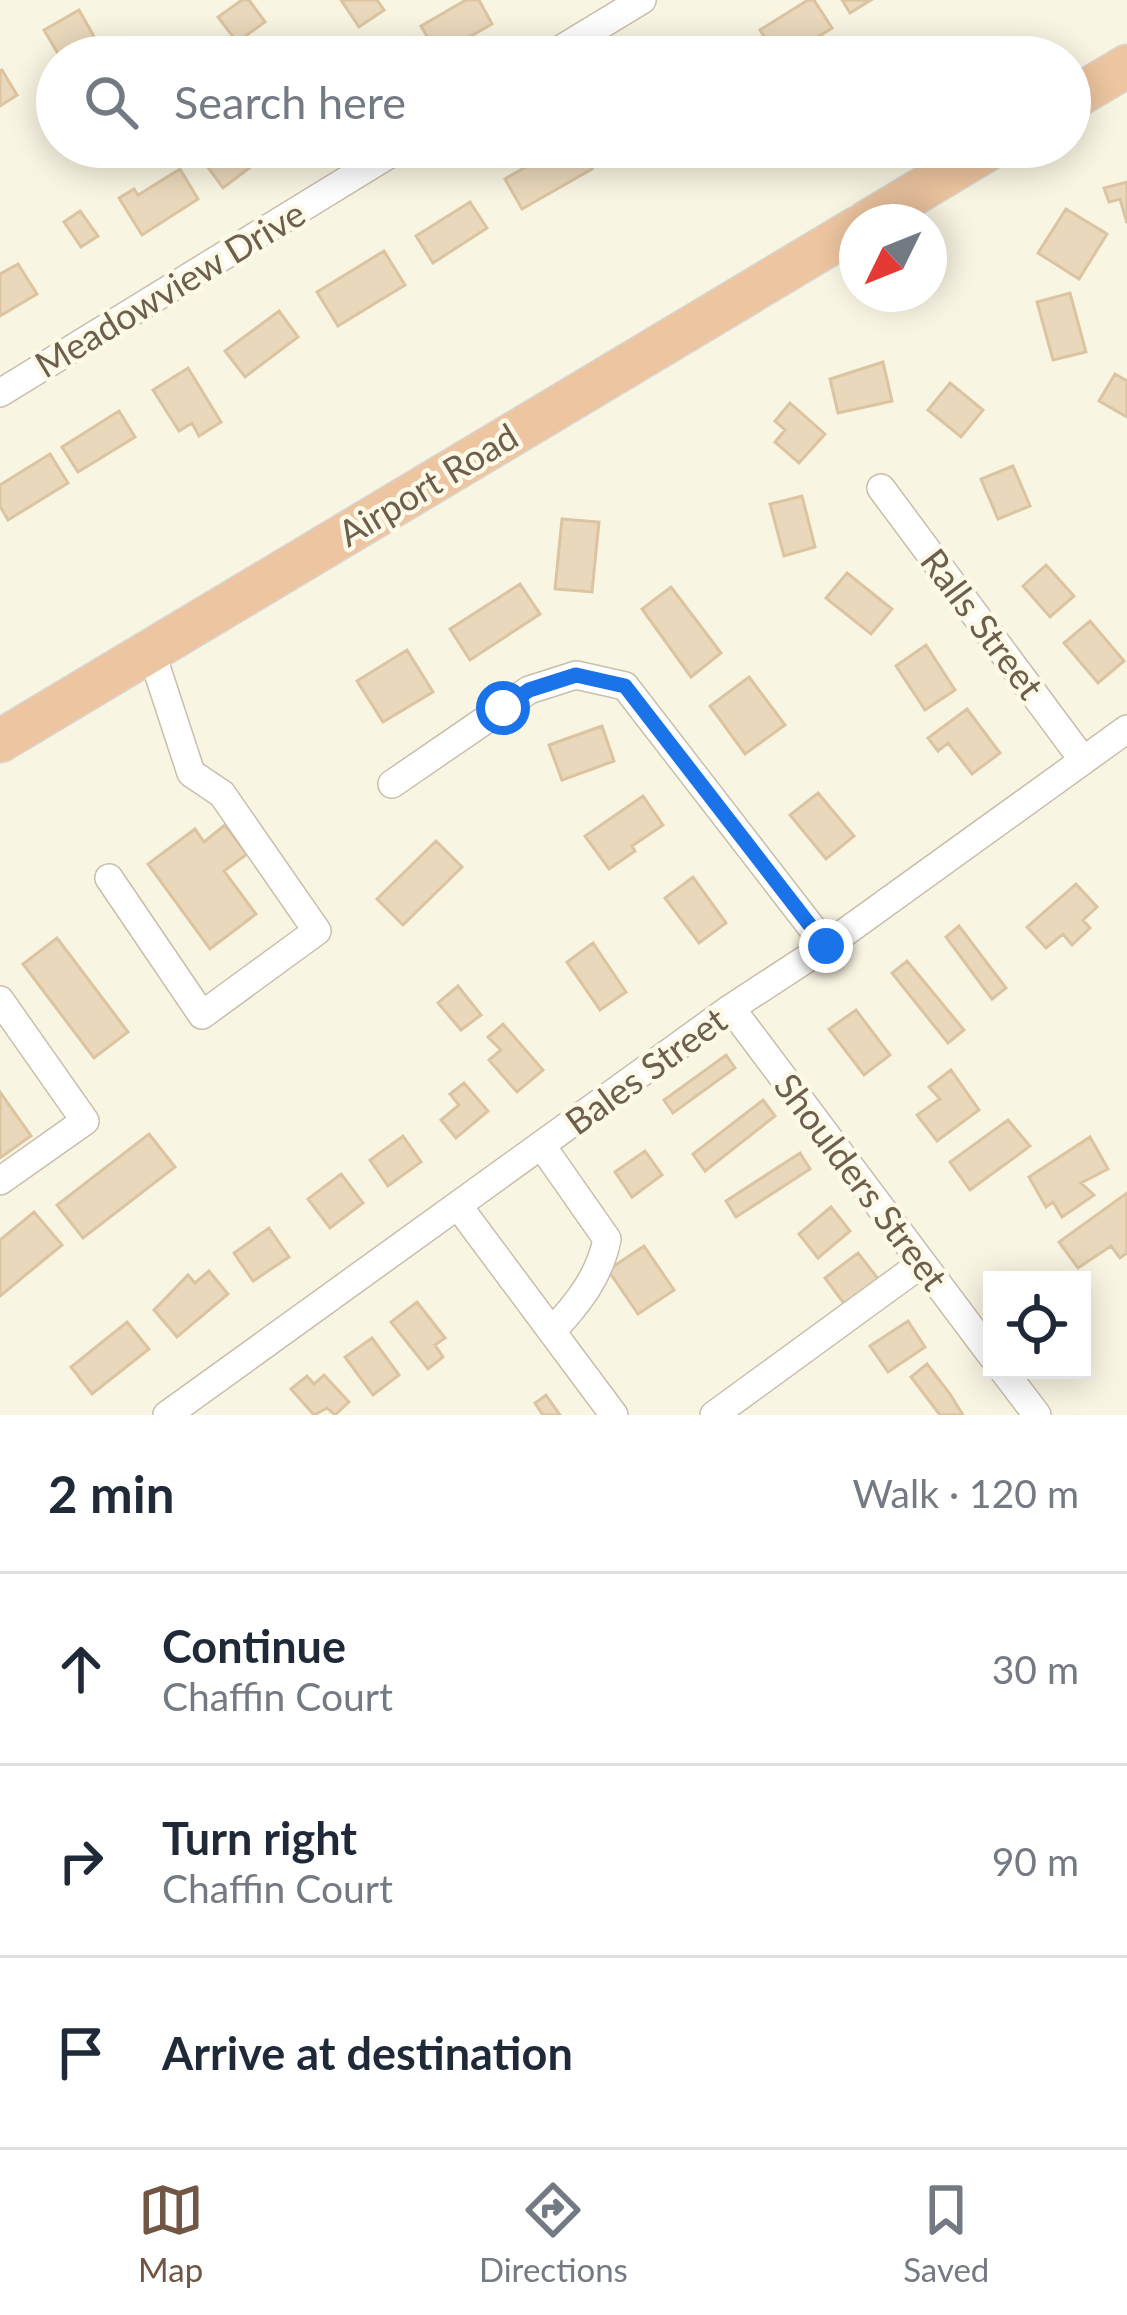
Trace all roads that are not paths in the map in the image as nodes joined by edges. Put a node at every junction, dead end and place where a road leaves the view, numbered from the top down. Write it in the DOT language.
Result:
graph roads {
  1 [pos="641,0"];
  2 [pos="582,36"];
  3 [pos="1127,66"];
  4 [pos="1091,87"];
  5 [pos="367,168"];
  6 [pos="957,168"];
  7 [pos="897,204"];
  8 [pos="839,239"];
  9 [pos="0,393"];
  10 [pos="881,488"];
  11 [pos="151,651"];
  12 [pos="1127,729"];
  13 [pos="0,741"];
  14 [pos="1083,760"];
  15 [pos="392,784"];
  16 [pos="109,878"];
  17 [pos="826,946"];
  18 [pos="0,1000"];
  19 [pos="731,1008"];
  20 [pos="542,1146"];
  21 [pos="0,1181"];
  22 [pos="460,1207"];
  23 [pos="922,1264"];
  24 [pos="552,1331"];
  25 [pos="983,1344"];
  26 [pos="1010,1379"];
  27 [pos="167,1415"];
  28 [pos="614,1415"];
  29 [pos="714,1415"];
  30 [pos="1037,1415"];
  1 -- 2 [label="street"];
  3 -- 4 [label="highway"];
  5 -- 9 [label="street, Meadowview Drive"];
  6 -- 7 [label="highway"];
  8 -- 11 [label="highway, Airport Road"];
  10 -- 14 [label="street, Ralls Street"];
  11 -- 13 [label="highway, Airport Road"];
  11 -- 16 [label="street"];
  12 -- 14 [label="street, Bales Street"];
  14 -- 17 [label="street, Bales Street"];
  15 -- 17 [label="street"];
  17 -- 19 [label="street, Bales Street"];
  18 -- 21 [label="street"];
  19 -- 20 [label="street, Bales Street"];
  19 -- 23 [label="street, Shoulders Street"];
  20 -- 22 [label="street, Bales Street"];
  20 -- 24 [label="street"];
  22 -- 24 [label="street"];
  22 -- 27 [label="street, Bales Street"];
  23 -- 25 [label="street, Shoulders Street"];
  23 -- 29 [label="street"];
  24 -- 28 [label="street"];
  26 -- 30 [label="street"];
}
